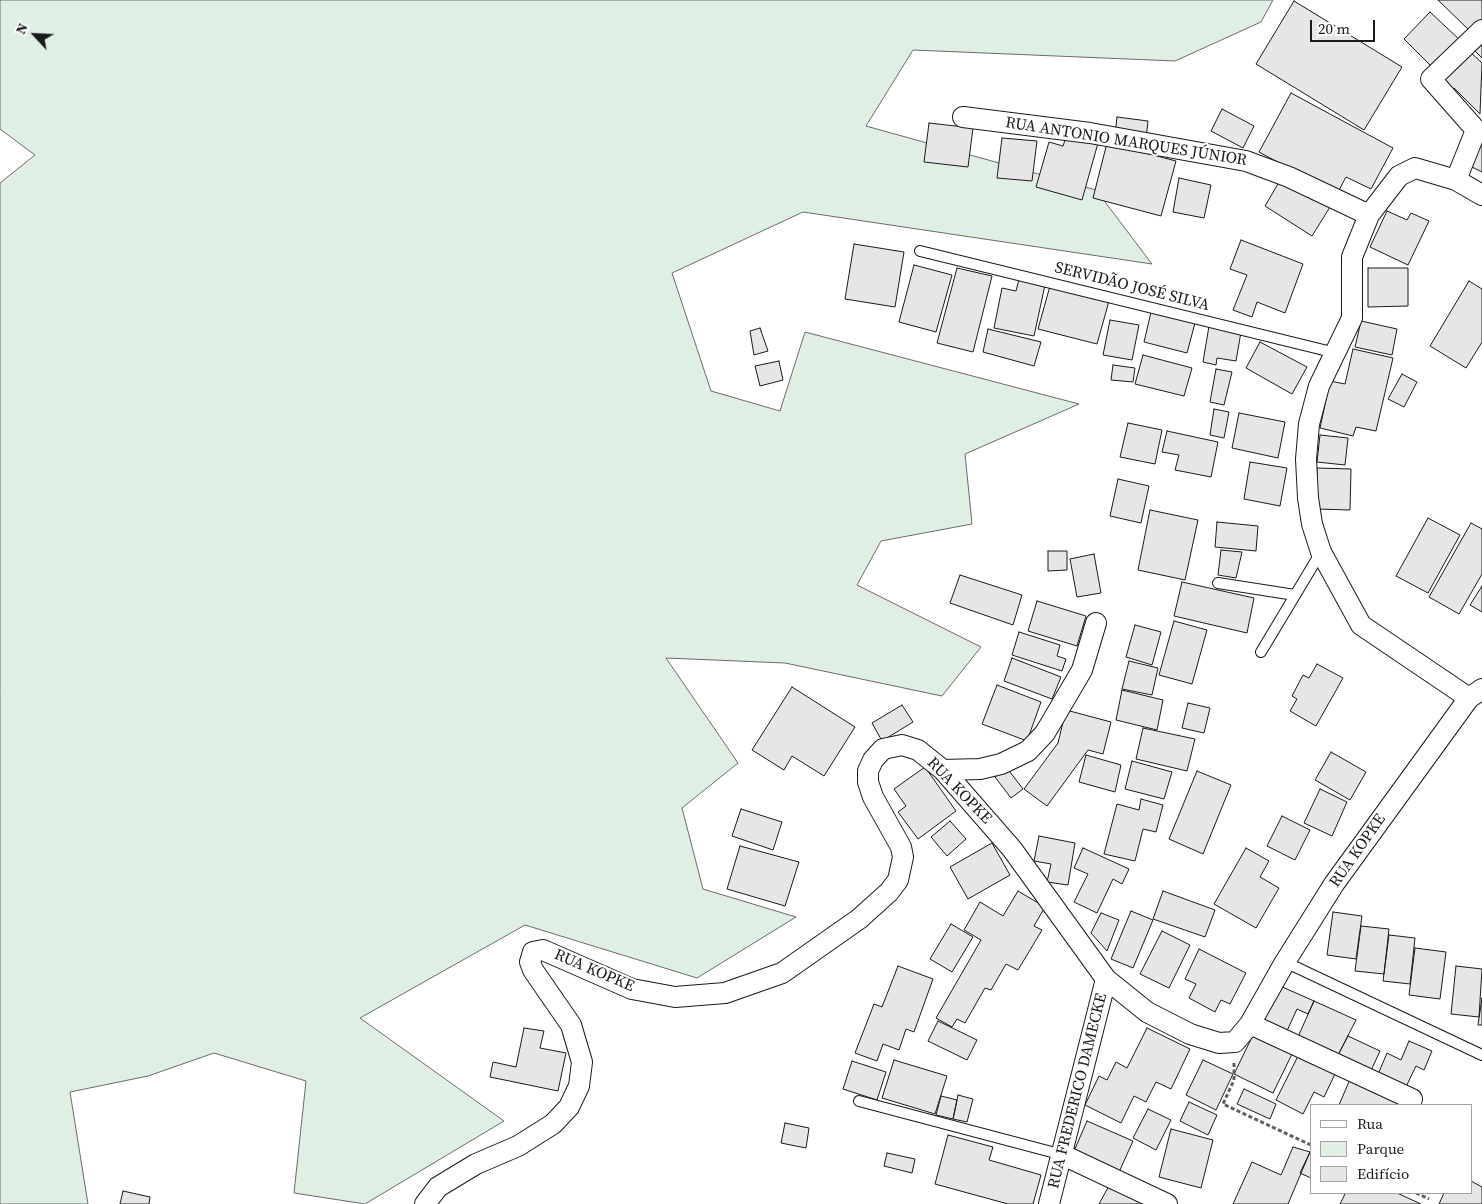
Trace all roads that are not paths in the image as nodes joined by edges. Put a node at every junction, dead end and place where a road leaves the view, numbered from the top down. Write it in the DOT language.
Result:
graph roads {
  1 [pos="1482,30"];
  2 [pos="963,117"];
  3 [pos="1456,180"];
  4 [pos="1482,195"];
  5 [pos="1369,215"];
  6 [pos="920,251"];
  7 [pos="1336,353"];
  8 [pos="1321,552"];
  9 [pos="1218,583"];
  10 [pos="1295,595"];
  11 [pos="1096,623"];
  12 [pos="1261,652"];
  13 [pos="1475,694"];
  14 [pos="943,770"];
  15 [pos="1285,962"];
  16 [pos="1106,979"];
  17 [pos="1250,1024"];
  18 [pos="1482,1055"];
  19 [pos="1412,1099"];
  20 [pos="859,1101"];
  21 [pos="1063,1155"];
  22 [pos="425,1204"];
  23 [pos="1049,1204"];
  24 [pos="1167,1204"];
  1 -- 3 [label="street"];
  2 -- 5 [label="street, RUA ANTONIO MARQUES JÚNIOR"];
  3 -- 4 [label="street"];
  3 -- 5 [label="street"];
  5 -- 7 [label="street"];
  6 -- 7 [label="lane, SERVIDÃO JOSÉ SILVA"];
  7 -- 8 [label="street"];
  8 -- 10 [label="lane"];
  8 -- 13 [label="street"];
  9 -- 10 [label="lane"];
  10 -- 12 [label="lane"];
  11 -- 14 [label="street"];
  13 -- 15 [label="street, RUA KOPKE"];
  14 -- 16 [label="street, RUA KOPKE"];
  14 -- 22 [label="street, RUA KOPKE"];
  15 -- 17 [label="street, RUA KOPKE"];
  15 -- 18 [label="lane"];
  16 -- 17 [label="street, RUA KOPKE"];
  16 -- 21 [label="street, RUA FREDERICO DAMECKE"];
  17 -- 19 [label="street"];
  20 -- 21 [label="lane"];
  21 -- 23 [label="street, RUA FREDERICO DAMECKE"];
  21 -- 24 [label="street"];
}
